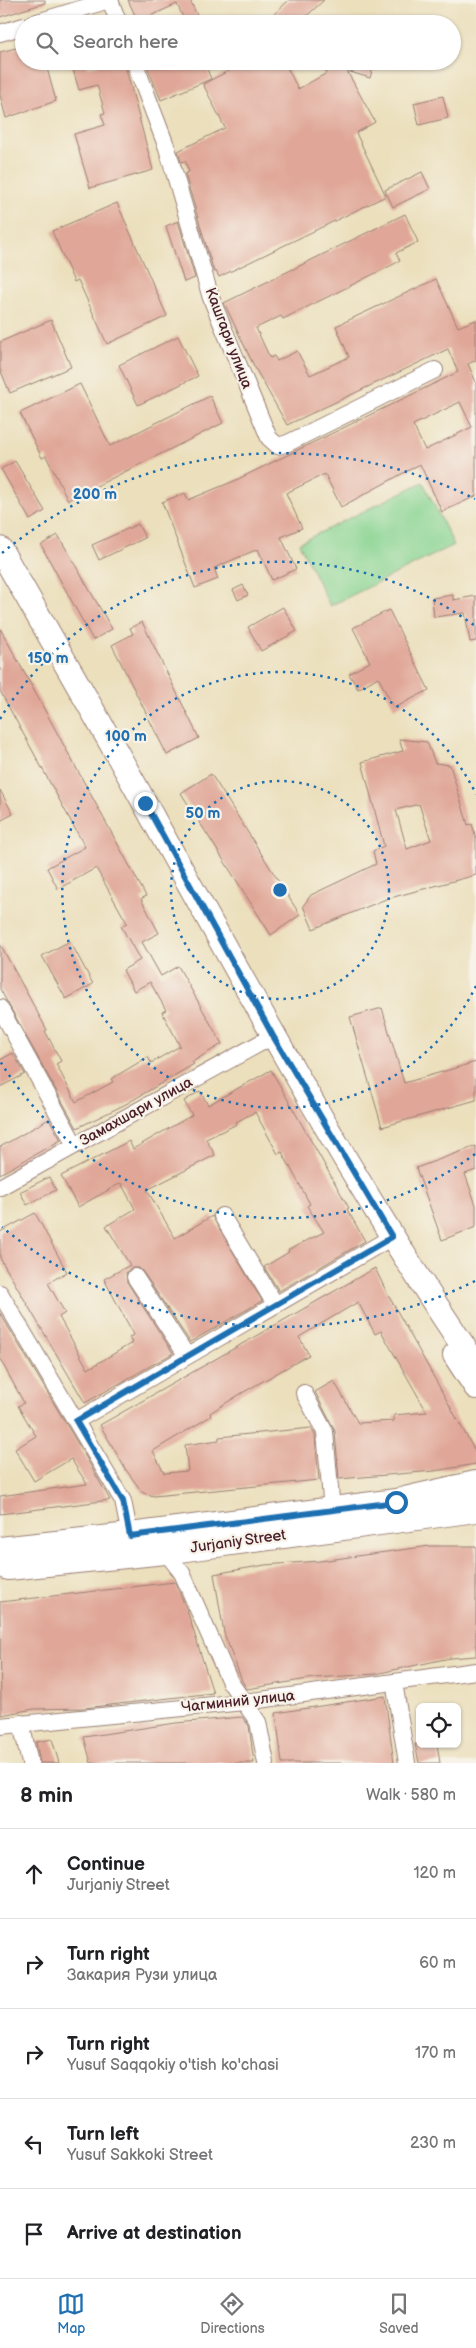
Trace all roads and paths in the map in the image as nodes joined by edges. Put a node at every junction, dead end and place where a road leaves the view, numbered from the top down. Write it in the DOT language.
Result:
graph roads {
  1 [pos="109,0"];
  2 [pos="60,15"];
  3 [pos="115,15"];
  4 [pos="15,29"];
  5 [pos="0,33"];
  6 [pos="137,70"];
  7 [pos="435,370"];
  8 [pos="0,549"];
  9 [pos="0,1008"];
  10 [pos="273,1036"];
  11 [pos="75,1145"];
  12 [pos="0,1187"];
  13 [pos="222,1216"];
  14 [pos="392,1237"];
  15 [pos="135,1277"];
  16 [pos="0,1293"];
  17 [pos="275,1304"];
  18 [pos="187,1356"];
  19 [pos="476,1365"];
  20 [pos="476,1387"];
  21 [pos="304,1393"];
  22 [pos="76,1421"];
  23 [pos="476,1484"];
  24 [pos="332,1510"];
  25 [pos="475,1510"];
  26 [pos="130,1536"];
  27 [pos="0,1550"];
  28 [pos="165,1552"];
  29 [pos="0,1568"];
  30 [pos="476,1671"];
  31 [pos="394,1682"];
  32 [pos="244,1702"];
  33 [pos="21,1723"];
  34 [pos="0,1726"];
  35 [pos="30,1763"];
  36 [pos="266,1763"];
  37 [pos="407,1763"];
  1 -- 2 [label="street"];
  1 -- 3 [label="street"];
  4 -- 5 [label="street"];
  6 -- 7 [label="street, Кашгари улица"];
  8 -- 10 [label="main road"];
  9 -- 11 [label="street"];
  10 -- 11 [label="street, Замахшари улица"];
  10 -- 14 [label="main road"];
  11 -- 12 [label="street, Замахшари улица"];
  13 -- 17 [label="street"];
  14 -- 17 [label="street"];
  14 -- 19 [label="main road"];
  14 -- 20 [label="main road"];
  15 -- 18 [label="street"];
  16 -- 22 [label="street"];
  17 -- 18 [label="street"];
  18 -- 22 [label="street"];
  21 -- 24 [label="street"];
  22 -- 26 [label="street"];
  23 -- 24 [label="main road, Jurjaniy Street"];
  24 -- 26 [label="main road, Jurjaniy Street"];
  25 -- 28 [label="main road, Jurjaniy Street"];
  26 -- 27 [label="main road, Jurjaniy Street"];
  28 -- 29 [label="main road, Jurjaniy Street"];
  28 -- 32 [label="street"];
  30 -- 31 [label="street, Чагминий улица"];
  31 -- 32 [label="street, Чагминий улица"];
  31 -- 37 [label="street"];
  32 -- 33 [label="street, Чагминий улица"];
  32 -- 36 [label="street"];
  33 -- 34 [label="street, Чагминий улица"];
  33 -- 35 [label="street"];
}
